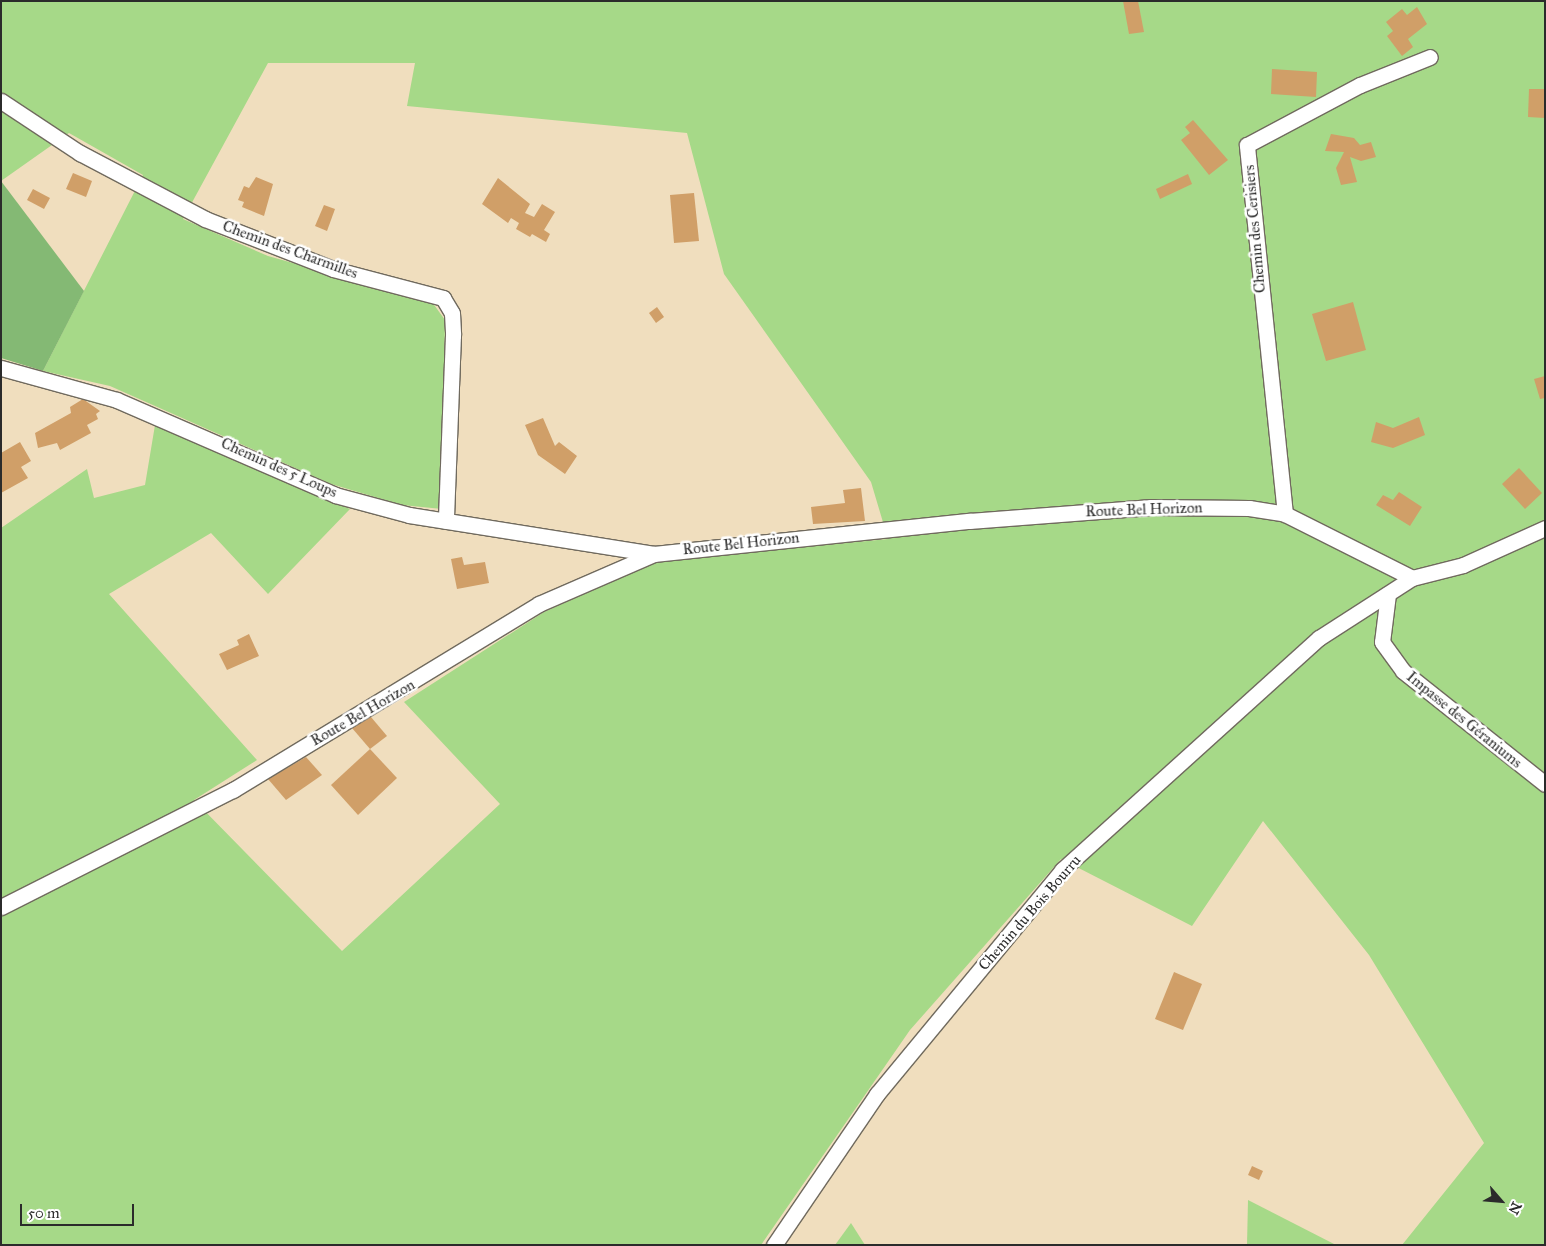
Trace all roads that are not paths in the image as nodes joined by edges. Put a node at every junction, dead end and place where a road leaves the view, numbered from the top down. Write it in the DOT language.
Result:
graph roads {
  1 [pos="1430,58"];
  2 [pos="1,101"];
  3 [pos="1,368"];
  4 [pos="1285,514"];
  5 [pos="446,521"];
  6 [pos="1545,528"];
  7 [pos="654,554"];
  8 [pos="1412,578"];
  9 [pos="1388,594"];
  10 [pos="1545,784"];
  11 [pos="1,908"];
  12 [pos="774,1245"];
  1 -- 4 [label="street, Chemin des Cerisiers"];
  2 -- 5 [label="street, Chemin des Charmilles"];
  3 -- 5 [label="street, Chemin des 5 Loups"];
  4 -- 7 [label="street, Route Bel Horizon"];
  4 -- 8 [label="street, Route Bel Horizon"];
  5 -- 7 [label="street, Chemin des 5 Loups"];
  6 -- 8 [label="street"];
  7 -- 11 [label="street, Route Bel Horizon"];
  8 -- 9 [label="street, Chemin du Bois Bourru"];
  9 -- 10 [label="street, Impasse des Géraniums"];
  9 -- 12 [label="street, Chemin du Bois Bourru"];
}
